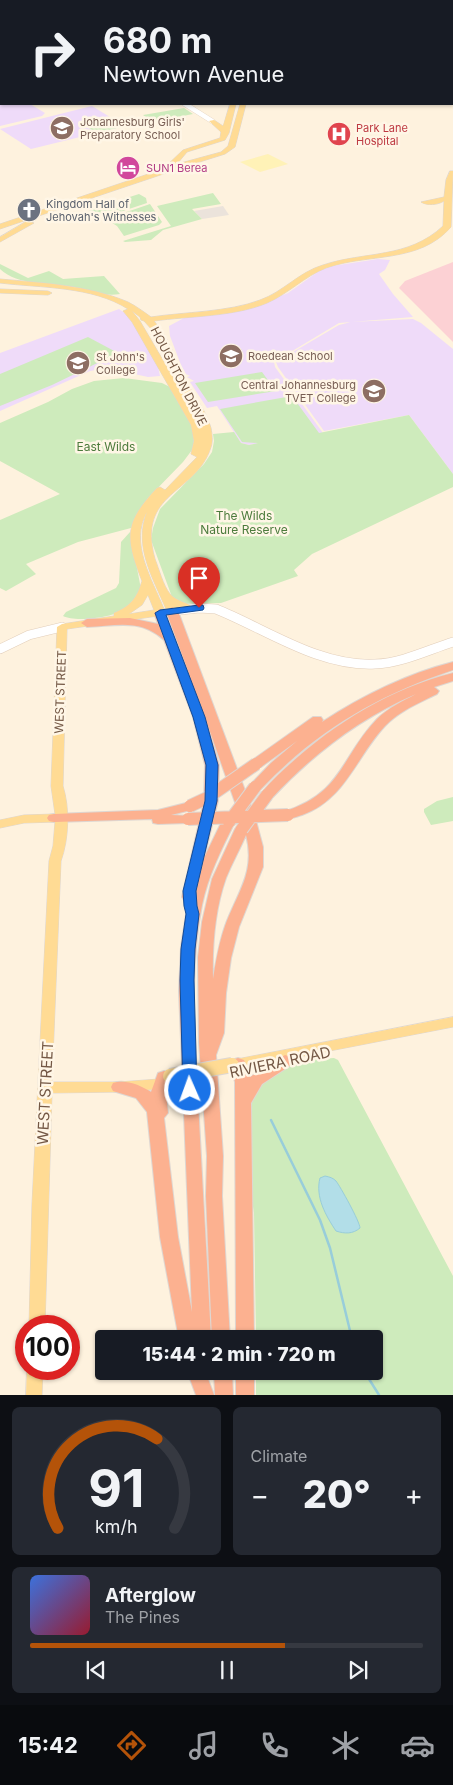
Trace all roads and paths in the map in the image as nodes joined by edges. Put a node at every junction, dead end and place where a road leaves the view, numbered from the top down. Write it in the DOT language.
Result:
graph roads {
  1 [pos="188,105"];
  2 [pos="233,105"];
  3 [pos="243,105"];
  4 [pos="212,121"];
  5 [pos="226,133"];
  6 [pos="453,167"];
  7 [pos="453,173"];
  8 [pos="120,187"];
  9 [pos="90,196"];
  10 [pos="444,199"];
  11 [pos="425,202"];
  12 [pos="450,216"];
  13 [pos="0,227"];
  14 [pos="0,236"];
  15 [pos="0,240"];
  16 [pos="420,246"];
  17 [pos="377,256"];
  18 [pos="0,273"];
  19 [pos="0,280"];
  20 [pos="0,286"];
  21 [pos="0,291"];
  22 [pos="68,291"];
  23 [pos="118,305"];
  24 [pos="186,314"];
  25 [pos="147,317"];
  26 [pos="164,344"];
  27 [pos="164,370"];
  28 [pos="148,580"];
  29 [pos="164,592"];
  30 [pos="190,609"];
  31 [pos="166,612"];
  32 [pos="102,621"];
  33 [pos="87,623"];
  34 [pos="62,627"];
  35 [pos="170,639"];
  36 [pos="453,642"];
  37 [pos="0,649"];
  38 [pos="453,666"];
  39 [pos="425,675"];
  40 [pos="453,676"];
  41 [pos="453,681"];
  42 [pos="189,812"];
  43 [pos="57,820"];
  44 [pos="0,824"];
  45 [pos="235,826"];
  46 [pos="193,914"];
  47 [pos="453,1022"];
  48 [pos="453,1028"];
  49 [pos="208,1054"];
  50 [pos="285,1061"];
  51 [pos="236,1068"];
  52 [pos="167,1080"];
  53 [pos="46,1085"];
  54 [pos="119,1087"];
  55 [pos="242,1108"];
  56 [pos="173,1249"];
  57 [pos="37,1315"];
  58 [pos="186,1330"];
  59 [pos="201,1330"];
  60 [pos="221,1330"];
  61 [pos="245,1330"];
  62 [pos="35,1380"];
  63 [pos="199,1380"];
  64 [pos="204,1380"];
  65 [pos="223,1380"];
  66 [pos="245,1380"];
  67 [pos="34,1395"];
  68 [pos="205,1395"];
  69 [pos="224,1395"];
  70 [pos="245,1395"];
  1 -- 4 [label="street"];
  2 -- 5 [label="main road"];
  3 -- 8 [label="main road"];
  4 -- 5 [label="main road"];
  5 -- 9 [label="main road"];
  6 -- 10 [label="main road"];
  7 -- 12 [label="main road"];
  8 -- 9 [label="main road"];
  8 -- 15 [label="main road"];
  9 -- 13 [label="main road"];
  9 -- 14 [label="main road"];
  10 -- 11 [label="main road"];
  10 -- 12 [label="main road"];
  12 -- 16 [label="main road"];
  12 -- 25 [label="main road"];
  16 -- 17 [label="main road"];
  16 -- 17 [label="main road"];
  17 -- 24 [label="main road"];
  18 -- 22 [label="main road"];
  19 -- 22 [label="main road, HOUGHTON DRIVE"];
  20 -- 22 [label="main road, HOUGHTON DRIVE"];
  21 -- 22 [label="main road"];
  22 -- 23 [label="main road, HOUGHTON DRIVE"];
  22 -- 25 [label="main road, HOUGHTON DRIVE"];
  23 -- 25 [label="main road"];
  23 -- 27 [label="main road, HOUGHTON DRIVE"];
  24 -- 25 [label="main road"];
  24 -- 26 [label="main road"];
  25 -- 26 [label="main road, HOUGHTON DRIVE"];
  25 -- 27 [label="main road"];
  26 -- 29 [label="main road, HOUGHTON DRIVE"];
  27 -- 28 [label="main road, HOUGHTON DRIVE"];
  28 -- 31 [label="main road, HOUGHTON DRIVE"];
  28 -- 32 [label="main road"];
  29 -- 30 [label="main road"];
  29 -- 31 [label="main road, HOUGHTON DRIVE"];
  30 -- 31 [label="street"];
  30 -- 36 [label="street"];
  31 -- 32 [label="main road"];
  31 -- 35 [label="highway"];
  31 -- 49 [label="highway"];
  32 -- 33 [label="main road"];
  33 -- 34 [label="main road"];
  33 -- 35 [label="highway"];
  34 -- 37 [label="street"];
  34 -- 43 [label="main road, WEST STREET"];
  35 -- 46 [label="highway"];
  38 -- 39 [label="highway"];
  39 -- 42 [label="highway, bridge"];
  39 -- 45 [label="highway, bridge"];
  40 -- 45 [label="highway, bridge"];
  41 -- 42 [label="highway, bridge"];
  42 -- 43 [label="highway"];
  43 -- 44 [label="main road"];
  43 -- 53 [label="main road, WEST STREET"];
  45 -- 46 [label="highway"];
  45 -- 49 [label="highway"];
  46 -- 59 [label="highway"];
  47 -- 51 [label="main road, RIVIERA ROAD"];
  48 -- 50 [label="main road, RIVIERA ROAD"];
  49 -- 60 [label="highway"];
  50 -- 51 [label="main road, RIVIERA ROAD"];
  50 -- 55 [label="highway"];
  51 -- 52 [label="main road, RIVIERA ROAD"];
  51 -- 55 [label="highway"];
  52 -- 53 [label="main road, RIVIERA ROAD"];
  52 -- 54 [label="main road, RIVIERA ROAD"];
  52 -- 56 [label="highway"];
  53 -- 54 [label="main road, RIVIERA ROAD"];
  53 -- 57 [label="main road, WEST STREET"];
  54 -- 56 [label="highway"];
  55 -- 61 [label="highway"];
  56 -- 58 [label="highway"];
  62 -- 67 [label="main road"];
  63 -- 68 [label="highway"];
  64 -- 68 [label="highway"];
  65 -- 69 [label="highway"];
  66 -- 70 [label="highway"];
}
